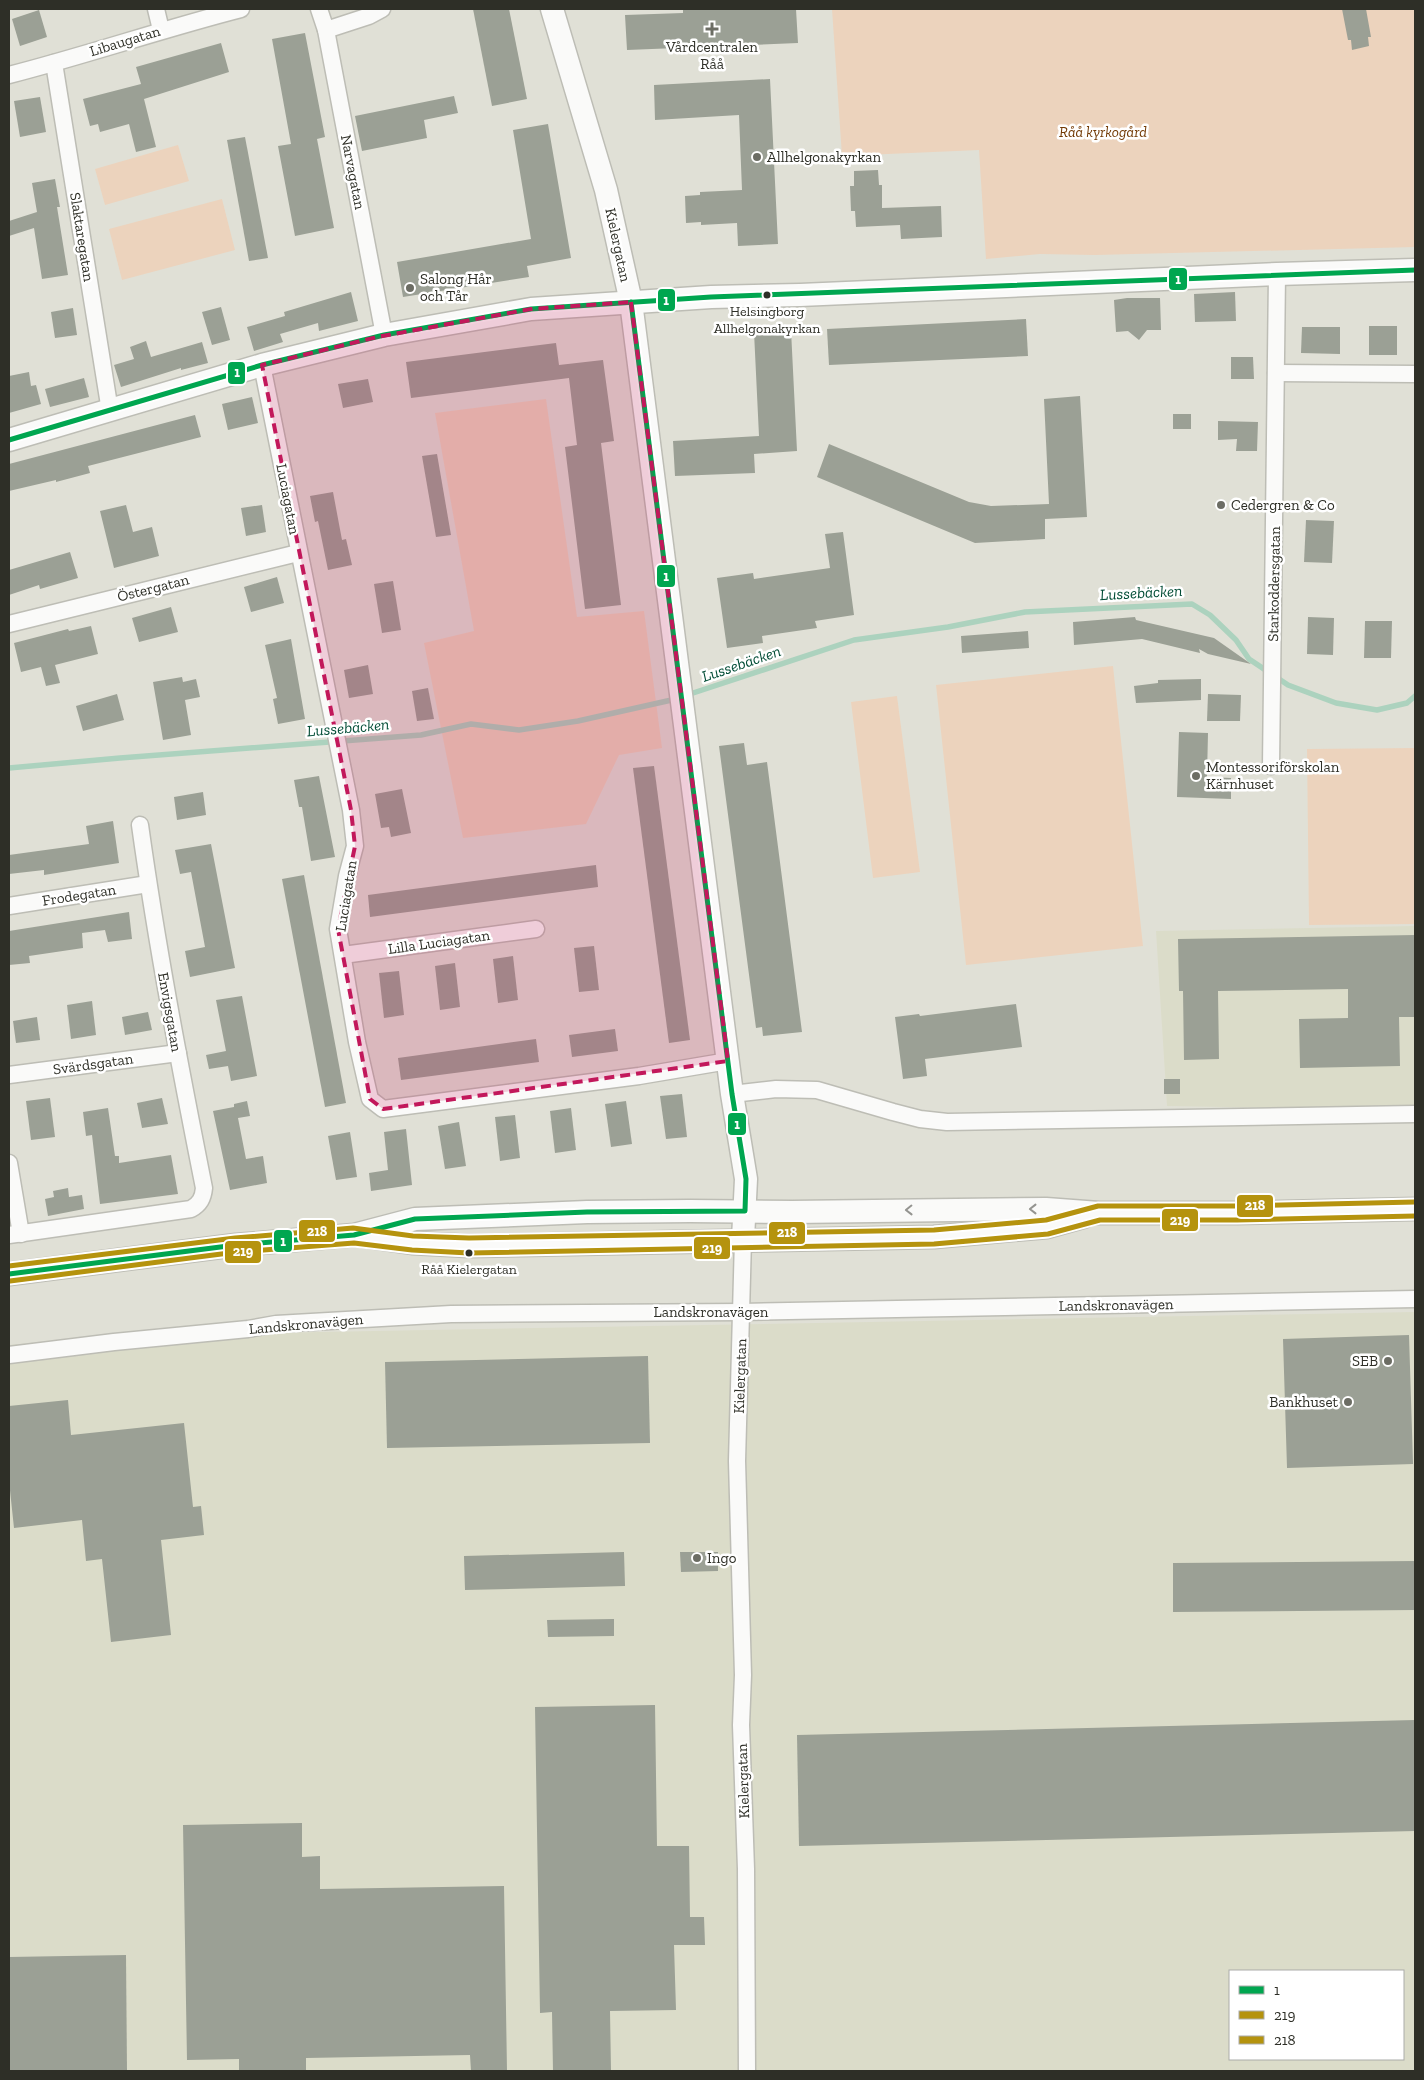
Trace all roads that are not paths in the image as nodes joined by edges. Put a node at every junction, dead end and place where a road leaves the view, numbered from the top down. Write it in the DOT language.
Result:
graph roads {
  1 [pos="156,9"];
  2 [pos="241,9"];
  3 [pos="319,9"];
  4 [pos="382,9"];
  5 [pos="552,9"];
  6 [pos="161,30"];
  7 [pos="326,30"];
  8 [pos="54,63"];
  9 [pos="9,75"];
  10 [pos="1415,270"];
  11 [pos="1276,274"];
  12 [pos="631,302"];
  13 [pos="384,335"];
  14 [pos="262,365"];
  15 [pos="1276,373"];
  16 [pos="1415,374"];
  17 [pos="110,411"];
  18 [pos="9,440"];
  19 [pos="298,552"];
  20 [pos="9,624"];
  21 [pos="1271,766"];
  22 [pos="140,825"];
  23 [pos="148,884"];
  24 [pos="9,906"];
  25 [pos="536,929"];
  26 [pos="343,955"];
  27 [pos="178,1052"];
  28 [pos="728,1061"];
  29 [pos="9,1075"];
  30 [pos="732,1094"];
  31 [pos="1415,1114"];
  32 [pos="9,1163"];
  33 [pos="1415,1209"];
  34 [pos="745,1211"];
  35 [pos="1099,1213"];
  36 [pos="15,1234"];
  37 [pos="354,1235"];
  38 [pos="743,1239"];
  39 [pos="9,1274"];
  40 [pos="1415,1299"];
  41 [pos="742,1312"];
  42 [pos="9,1355"];
  43 [pos="747,2071"];
  1 -- 6 [label="street"];
  2 -- 6 [label="street, Libaugatan"];
  3 -- 7 [label="street, Narvagatan"];
  4 -- 7 [label="street"];
  5 -- 12 [label="street, Kielergatan"];
  6 -- 8 [label="street, Libaugatan"];
  7 -- 13 [label="street, Narvagatan"];
  8 -- 9 [label="street, Libaugatan"];
  8 -- 17 [label="street, Slaktaregatan"];
  10 -- 11 [label="street"];
  11 -- 12 [label="street"];
  11 -- 15 [label="street, Starkoddersgatan"];
  12 -- 13 [label="street"];
  12 -- 28 [label="street, Kielergatan"];
  13 -- 14 [label="street"];
  14 -- 17 [label="street"];
  14 -- 19 [label="street, Luciagatan"];
  15 -- 16 [label="street"];
  15 -- 21 [label="street, Starkoddersgatan"];
  17 -- 18 [label="street"];
  19 -- 20 [label="street, Östergatan"];
  19 -- 26 [label="street, Luciagatan"];
  22 -- 23 [label="street, Envigsgatan"];
  23 -- 24 [label="street, Frodegatan"];
  23 -- 27 [label="street, Envigsgatan"];
  25 -- 26 [label="street, Lilla Luciagatan"];
  26 -- 28 [label="street, Luciagatan"];
  27 -- 29 [label="street, Svärdsgatan"];
  27 -- 36 [label="street, Envigsgatan"];
  28 -- 30 [label="street, Kielergatan"];
  30 -- 31 [label="street"];
  30 -- 34 [label="street, Kielergatan"];
  32 -- 36 [label="street"];
  33 -- 35 [label="street"];
  35 -- 34 [label="street, one-way"];
  34 -- 37 [label="street"];
  34 -- 38 [label="street, Kielergatan"];
  35 -- 38 [label="street"];
  37 -- 38 [label="street"];
  37 -- 39 [label="street"];
  38 -- 41 [label="street, Kielergatan"];
  40 -- 41 [label="street, Landskronavägen"];
  41 -- 42 [label="street, Landskronavägen"];
  41 -- 43 [label="street, Kielergatan"];
}
